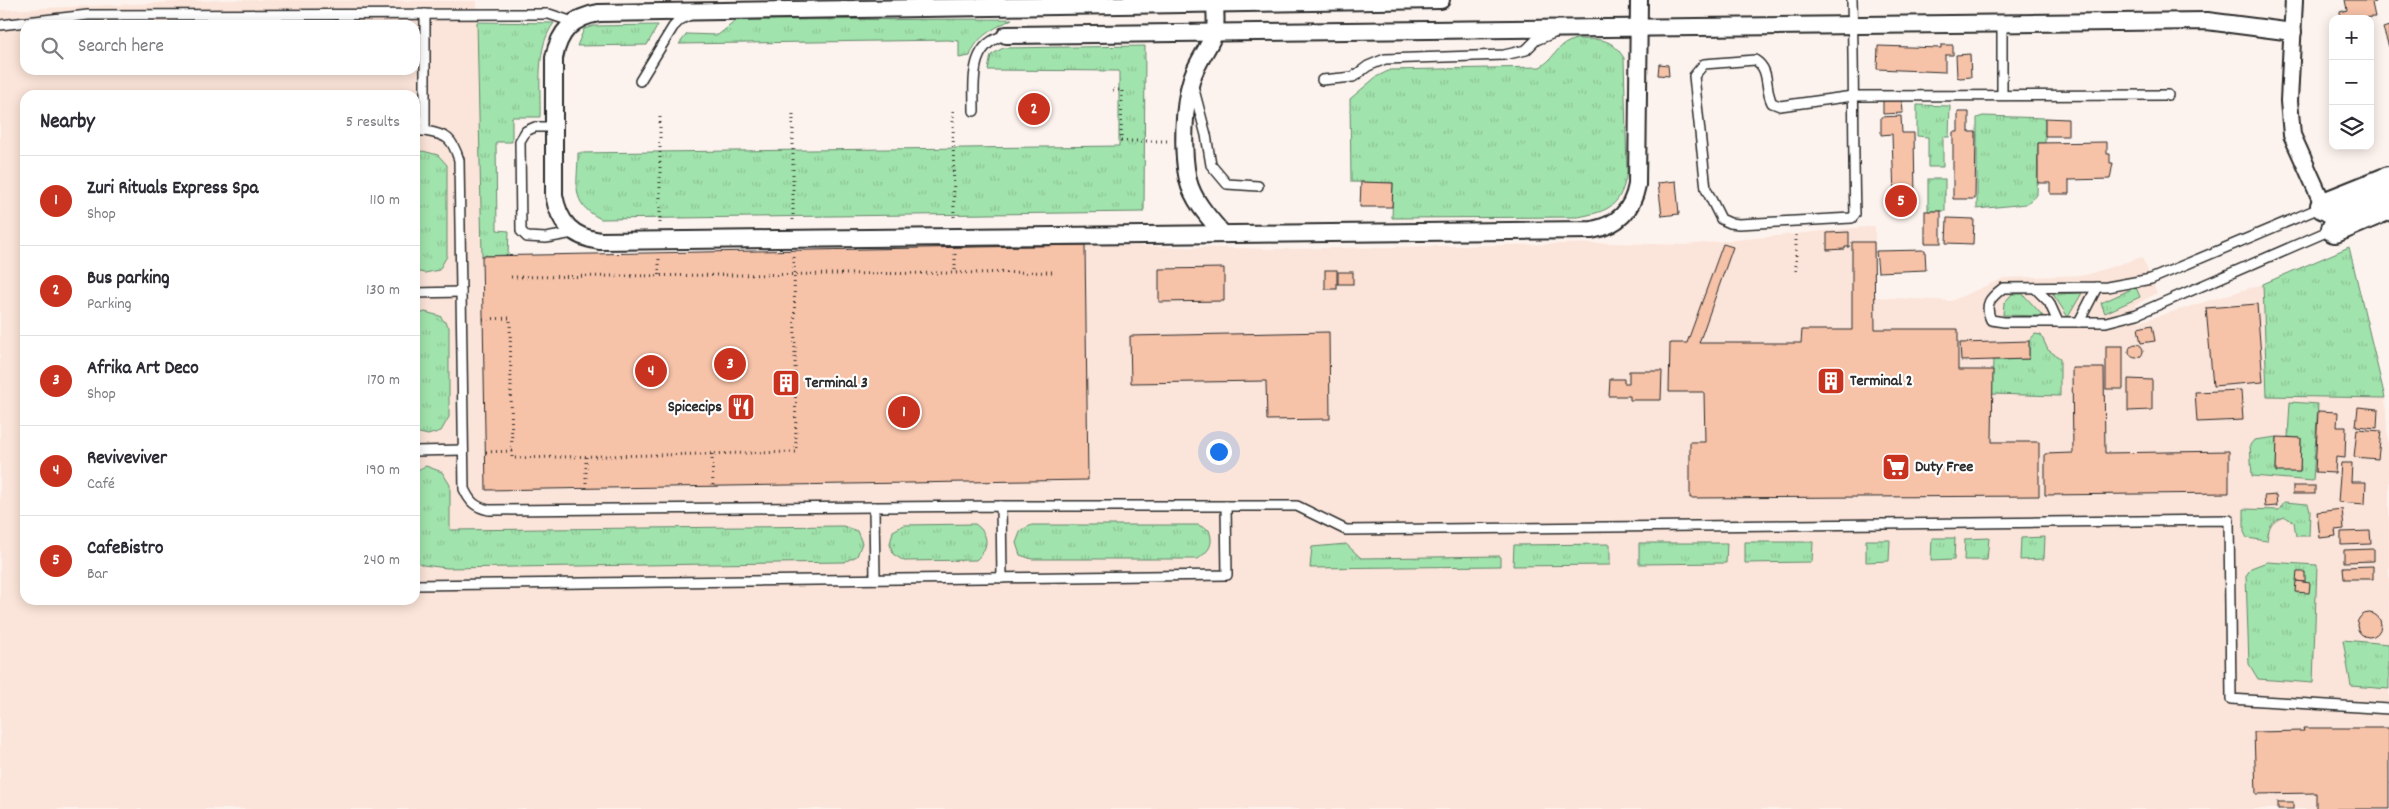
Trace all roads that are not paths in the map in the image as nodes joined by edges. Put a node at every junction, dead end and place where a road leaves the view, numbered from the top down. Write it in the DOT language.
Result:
graph roads {
  1 [pos="1441,0"];
  2 [pos="1639,0"];
  3 [pos="1852,0"];
  4 [pos="2292,0"];
  5 [pos="1215,3"];
  6 [pos="704,11"];
  7 [pos="425,14"];
  8 [pos="44,20"];
  9 [pos="573,22"];
  10 [pos="20,23"];
  11 [pos="2002,23"];
  12 [pos="0,25"];
  13 [pos="1853,25"];
  14 [pos="1639,28"];
  15 [pos="1566,29"];
  16 [pos="2293,32"];
  17 [pos="1214,33"];
  18 [pos="1006,34"];
  19 [pos="1191,79"];
  20 [pos="1322,80"];
  21 [pos="640,82"];
  22 [pos="2002,94"];
  23 [pos="2168,95"];
  24 [pos="1853,96"];
  25 [pos="974,111"];
  26 [pos="554,128"];
  27 [pos="420,131"];
  28 [pos="425,131"];
  29 [pos="2389,180"];
  30 [pos="1258,186"];
  31 [pos="2389,206"];
  32 [pos="2329,217"];
  33 [pos="573,233"];
  34 [pos="1223,234"];
  35 [pos="2097,287"];
  36 [pos="2035,288"];
  37 [pos="461,292"];
  38 [pos="420,293"];
  39 [pos="2058,322"];
  40 [pos="2079,322"];
  41 [pos="463,450"];
  42 [pos="420,451"];
  43 [pos="874,506"];
  44 [pos="1001,506"];
  45 [pos="1226,506"];
  46 [pos="1002,578"];
  47 [pos="875,579"];
  48 [pos="420,586"];
  49 [pos="2389,709"];
  1 -- 5 [label="street"];
  2 -- 14 [label="street"];
  3 -- 13 [label="lane"];
  4 -- 16 [label="street"];
  5 -- 6 [label="street"];
  5 -- 17 [label="street"];
  6 -- 9 [label="street"];
  6 -- 21 [label="lane"];
  7 -- 8 [label="lane"];
  7 -- 9 [label="lane"];
  7 -- 28 [label="lane"];
  9 -- 26 [label="street"];
  10 -- 12 [label="lane"];
  11 -- 13 [label="street"];
  11 -- 16 [label="street"];
  11 -- 22 [label="lane"];
  13 -- 14 [label="street"];
  13 -- 24 [label="lane"];
  14 -- 15 [label="street"];
  14 -- 34 [label="street"];
  15 -- 17 [label="street"];
  15 -- 20 [label="lane"];
  16 -- 32 [label="street"];
  17 -- 18 [label="street"];
  17 -- 19 [label="street"];
  18 -- 25 [label="lane"];
  19 -- 30 [label="lane"];
  19 -- 34 [label="street"];
  22 -- 23 [label="lane"];
  22 -- 24 [label="lane"];
  24 -- 24 [label="lane"];
  26 -- 33 [label="street"];
  26 -- 33 [label="lane"];
  27 -- 28 [label="lane"];
  28 -- 37 [label="lane"];
  29 -- 32 [label="main road"];
  31 -- 32 [label="main road"];
  32 -- 35 [label="lane"];
  32 -- 40 [label="lane"];
  33 -- 34 [label="street"];
  35 -- 36 [label="lane"];
  35 -- 40 [label="lane"];
  36 -- 39 [label="lane"];
  36 -- 39 [label="lane"];
  37 -- 38 [label="lane"];
  37 -- 41 [label="lane"];
  39 -- 40 [label="lane"];
  41 -- 42 [label="lane"];
  41 -- 43 [label="lane"];
  43 -- 44 [label="lane"];
  43 -- 47 [label="lane"];
  44 -- 45 [label="lane"];
  44 -- 46 [label="lane"];
  45 -- 46 [label="lane"];
  45 -- 49 [label="lane"];
  46 -- 47 [label="lane"];
  47 -- 48 [label="lane"];
}
